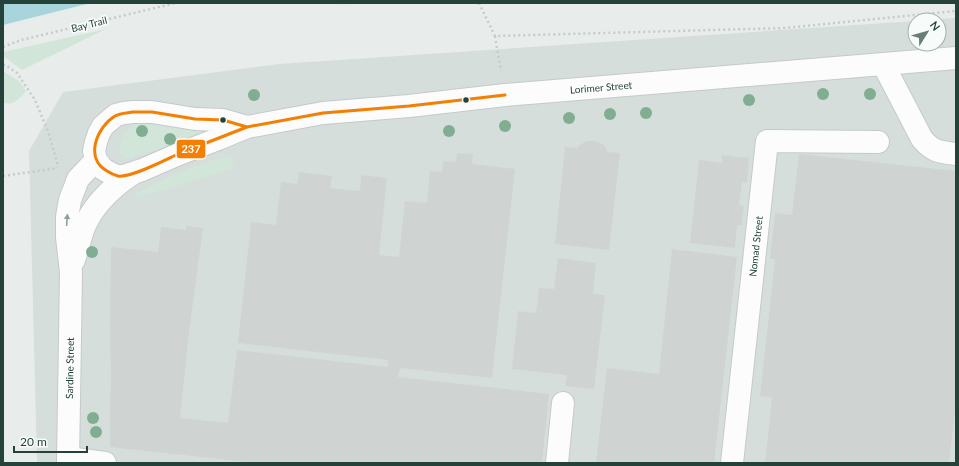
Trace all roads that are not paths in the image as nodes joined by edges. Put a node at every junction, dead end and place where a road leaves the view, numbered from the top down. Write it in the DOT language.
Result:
graph roads {
  1 [pos="956,58"];
  2 [pos="883,64"];
  3 [pos="247,127"];
  4 [pos="878,142"];
  5 [pos="956,154"];
  6 [pos="96,160"];
  7 [pos="132,174"];
  8 [pos="71,272"];
  9 [pos="563,403"];
  10 [pos="68,460"];
  11 [pos="105,463"];
  12 [pos="557,463"];
  13 [pos="732,463"];
  1 -- 2 [label="street, Lorimer Street"];
  2 -- 3 [label="street, Lorimer Street"];
  2 -- 5 [label="street"];
  3 -- 6 [label="street, Lorimer Street"];
  3 -- 7 [label="street, Lorimer Street"];
  4 -- 13 [label="street, Nomad Street"];
  6 -- 7 [label="street, Lorimer Street"];
  8 -- 6 [label="street, Sardine Street, one-way"];
  7 -- 8 [label="street, Sardine Street"];
  8 -- 10 [label="street, Sardine Street"];
  9 -- 12 [label="street"];
  10 -- 11 [label="street"];
}
